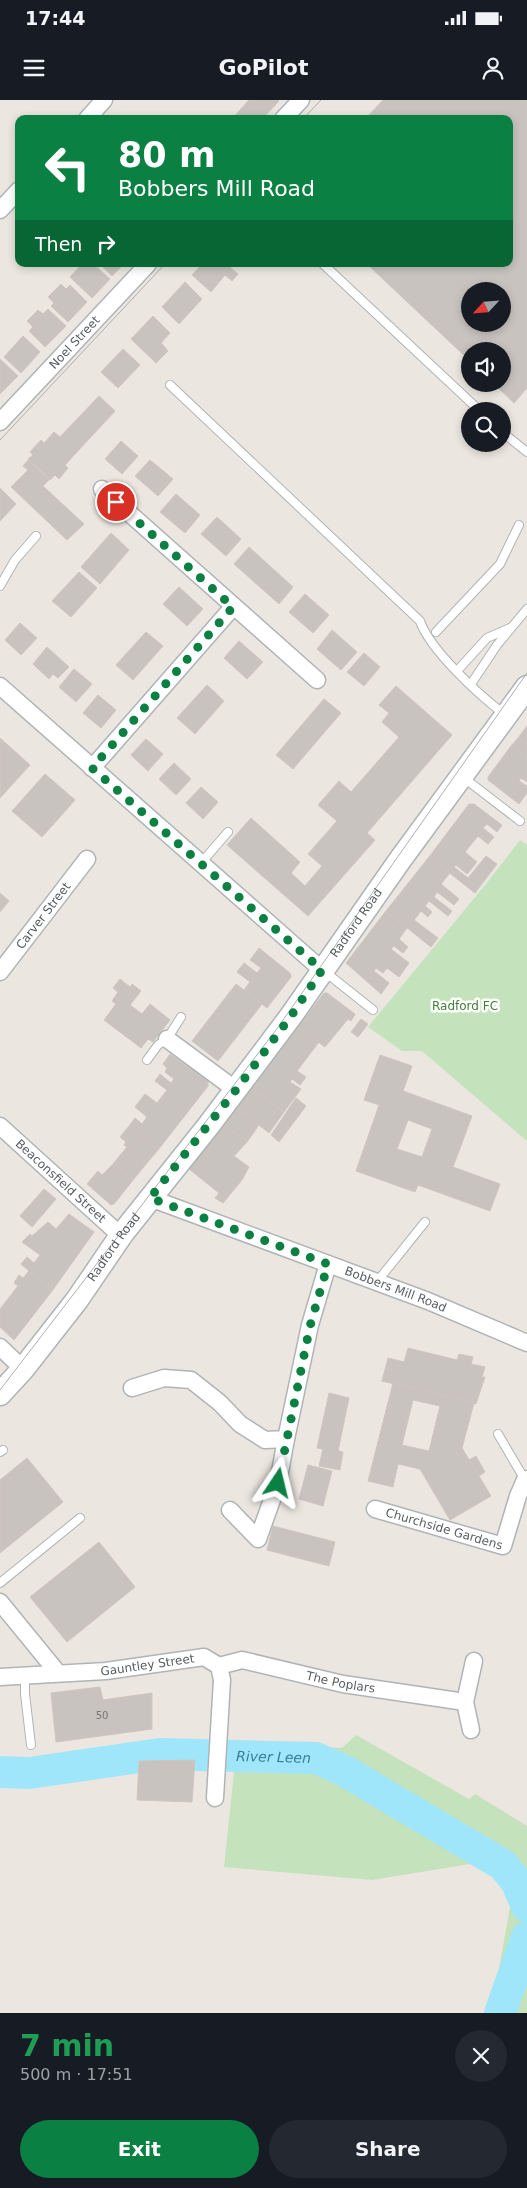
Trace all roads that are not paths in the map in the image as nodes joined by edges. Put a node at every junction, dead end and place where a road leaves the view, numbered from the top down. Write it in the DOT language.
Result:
graph roads {
  1 [pos="104,100"];
  2 [pos="301,100"];
  3 [pos="91,115"];
  4 [pos="288,115"];
  5 [pos="15,194"];
  6 [pos="0,210"];
  7 [pos="145,267"];
  8 [pos="326,267"];
  9 [pos="170,384"];
  10 [pos="470,402"];
  11 [pos="0,422"];
  12 [pos="511,439"];
  13 [pos="527,452"];
  14 [pos="102,489"];
  15 [pos="518,525"];
  16 [pos="36,536"];
  17 [pos="0,586"];
  18 [pos="233,607"];
  19 [pos="527,609"];
  20 [pos="512,628"];
  21 [pos="436,632"];
  22 [pos="458,671"];
  23 [pos="317,680"];
  24 [pos="471,684"];
  25 [pos="0,686"];
  26 [pos="527,688"];
  27 [pos="506,717"];
  28 [pos="92,768"];
  29 [pos="462,776"];
  30 [pos="520,821"];
  31 [pos="228,832"];
  32 [pos="88,859"];
  33 [pos="201,864"];
  34 [pos="322,970"];
  35 [pos="0,972"];
  36 [pos="373,1010"];
  37 [pos="182,1017"];
  38 [pos="167,1039"];
  39 [pos="147,1060"];
  40 [pos="236,1090"];
  41 [pos="0,1126"];
  42 [pos="150,1198"];
  43 [pos="425,1222"];
  44 [pos="122,1234"];
  45 [pos="328,1264"];
  46 [pos="376,1283"];
  47 [pos="527,1343"];
  48 [pos="0,1347"];
  49 [pos="23,1369"];
  50 [pos="132,1388"];
  51 [pos="0,1394"];
  52 [pos="498,1434"];
  53 [pos="286,1439"];
  54 [pos="526,1480"];
  55 [pos="375,1509"];
  56 [pos="230,1510"];
  57 [pos="80,1518"];
  58 [pos="0,1583"];
  59 [pos="0,1602"];
  60 [pos="474,1661"];
  61 [pos="219,1666"];
  62 [pos="58,1673"];
  63 [pos="25,1675"];
  64 [pos="0,1677"];
  65 [pos="465,1702"];
  66 [pos="471,1730"];
  67 [pos="31,1745"];
  68 [pos="215,1798"];
  1 -- 3 [label="street"];
  2 -- 4 [label="street"];
  5 -- 6 [label="street"];
  7 -- 11 [label="street, Noel Street"];
  8 -- 10 [label="lane"];
  9 -- 22 [label="lane"];
  12 -- 13 [label="lane"];
  14 -- 18 [label="street"];
  15 -- 21 [label="lane"];
  16 -- 17 [label="lane"];
  18 -- 23 [label="street"];
  18 -- 28 [label="street"];
  19 -- 20 [label="lane"];
  20 -- 22 [label="lane"];
  20 -- 24 [label="lane"];
  22 -- 24 [label="lane"];
  24 -- 27 [label="lane"];
  25 -- 28 [label="street"];
  26 -- 27 [label="street, Radford Road"];
  27 -- 29 [label="street, Radford Road"];
  28 -- 33 [label="street"];
  29 -- 30 [label="lane"];
  29 -- 34 [label="street, Radford Road"];
  31 -- 33 [label="lane"];
  32 -- 35 [label="street, Carver Street"];
  33 -- 34 [label="street"];
  34 -- 36 [label="lane"];
  34 -- 40 [label="street, Radford Road"];
  37 -- 38 [label="lane"];
  38 -- 39 [label="lane"];
  38 -- 40 [label="street"];
  40 -- 42 [label="street, Radford Road"];
  41 -- 44 [label="street, Beaconsfield Street"];
  42 -- 44 [label="street, Radford Road"];
  42 -- 45 [label="street, Bobbers Mill Road"];
  43 -- 46 [label="lane"];
  44 -- 49 [label="street, Radford Road"];
  45 -- 46 [label="street, Bobbers Mill Road"];
  45 -- 53 [label="street"];
  46 -- 47 [label="street, Bobbers Mill Road"];
  48 -- 49 [label="street"];
  49 -- 51 [label="street, Radford Road"];
  50 -- 53 [label="street"];
  52 -- 54 [label="lane"];
  53 -- 56 [label="street"];
  54 -- 55 [label="street, Churchside Gardens"];
  57 -- 58 [label="lane"];
  59 -- 62 [label="street"];
  60 -- 65 [label="street"];
  61 -- 62 [label="street, Gauntley Street"];
  61 -- 65 [label="street, The Poplars"];
  61 -- 68 [label="street"];
  62 -- 63 [label="street, Gauntley Street"];
  63 -- 64 [label="street, Gauntley Street"];
  63 -- 67 [label="lane"];
  65 -- 66 [label="street"];
}
